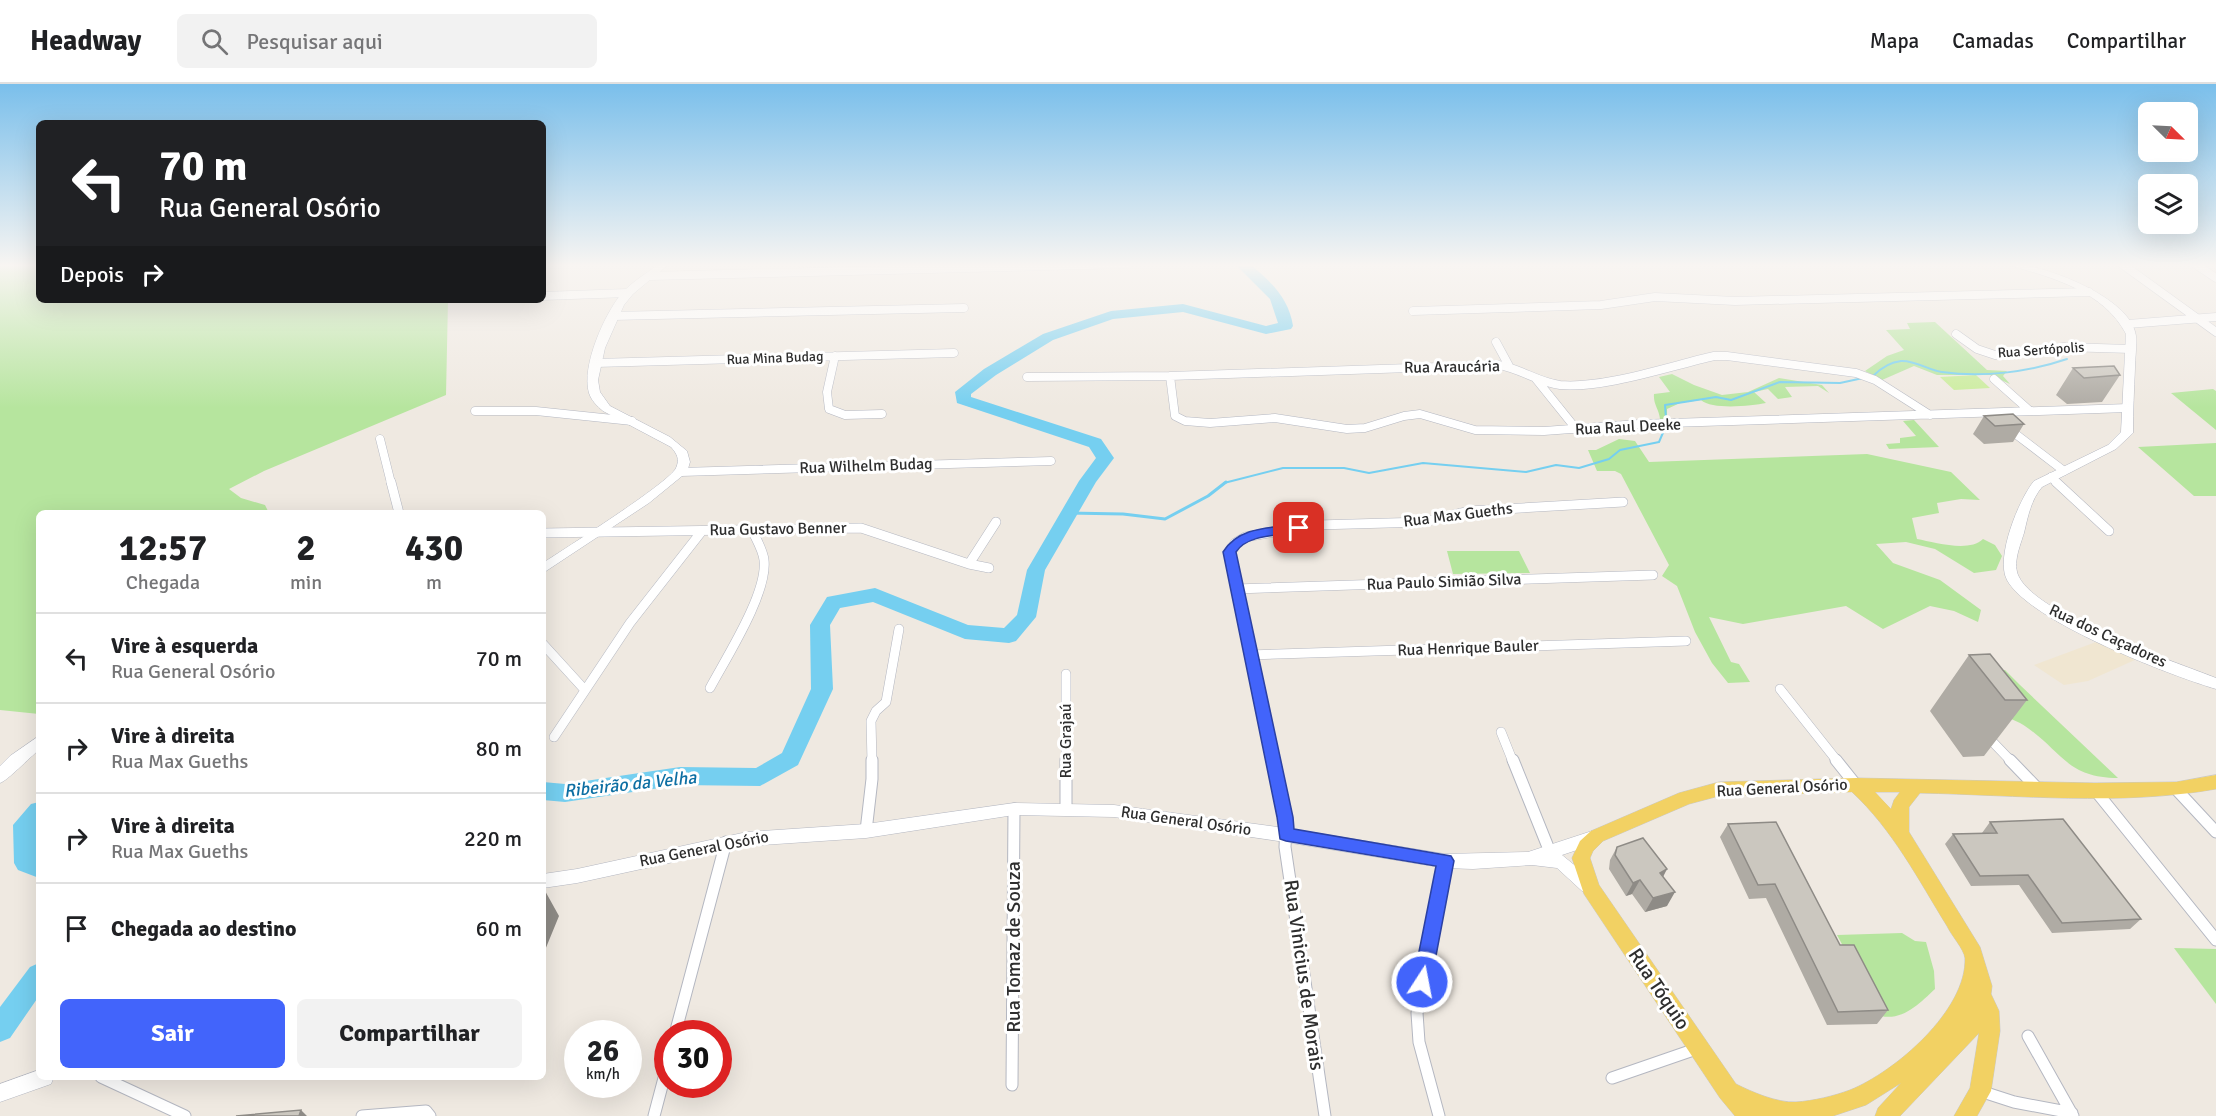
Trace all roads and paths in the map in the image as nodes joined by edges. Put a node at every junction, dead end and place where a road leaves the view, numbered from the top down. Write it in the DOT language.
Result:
graph roads {
  1 [pos="615,312"];
  2 [pos="781,312"];
  3 [pos="2118,312"];
  4 [pos="2188,312"];
  5 [pos="613,316"];
  6 [pos="2216,317"];
  7 [pos="2197,319"];
  8 [pos="2128,324"];
  9 [pos="2216,332"];
  10 [pos="1956,334"];
  11 [pos="1496,342"];
  12 [pos="2131,349"];
  13 [pos="954,353"];
  14 [pos="835,356"];
  15 [pos="596,363"];
  16 [pos="1509,366"];
  17 [pos="1170,376"];
  18 [pos="1027,377"];
  19 [pos="1536,379"];
  20 [pos="1994,379"];
  21 [pos="2128,408"];
  22 [pos="475,411"];
  23 [pos="2030,411"];
  24 [pos="1989,413"];
  25 [pos="882,414"];
  26 [pos="1930,415"];
  27 [pos="1997,420"];
  28 [pos="632,421"];
  29 [pos="2006,426"];
  30 [pos="1577,430"];
  31 [pos="380,439"];
  32 [pos="1051,461"];
  33 [pos="2064,471"];
  34 [pos="681,472"];
  35 [pos="2051,477"];
  36 [pos="1623,502"];
  37 [pos="398,510"];
  38 [pos="996,522"];
  39 [pos="752,530"];
  40 [pos="597,531"];
  41 [pos="702,531"];
  42 [pos="2109,531"];
  43 [pos="546,533"];
  44 [pos="969,564"];
  45 [pos="546,567"];
  46 [pos="989,568"];
  47 [pos="1653,575"];
  48 [pos="1236,589"];
  49 [pos="899,629"];
  50 [pos="1686,641"];
  51 [pos="546,647"];
  52 [pos="1249,655"];
  53 [pos="2190,673"];
  54 [pos="1066,674"];
  55 [pos="2216,684"];
  56 [pos="710,688"];
  57 [pos="584,689"];
  58 [pos="1780,689"];
  59 [pos="2216,694"];
  60 [pos="1981,730"];
  61 [pos="1501,732"];
  62 [pos="554,737"];
  63 [pos="36,744"];
  64 [pos="0,777"];
  65 [pos="2216,782"];
  66 [pos="1856,785"];
  67 [pos="1916,785"];
  68 [pos="2038,789"];
  69 [pos="2176,789"];
  70 [pos="2095,790"];
  71 [pos="1066,808"];
  72 [pos="1014,809"];
  73 [pos="866,831"];
  74 [pos="2216,832"];
  75 [pos="1901,834"];
  76 [pos="1286,835"];
  77 [pos="1598,836"];
  78 [pos="726,842"];
  79 [pos="1550,852"];
  80 [pos="1528,859"];
  81 [pos="1445,861"];
  82 [pos="546,881"];
  83 [pos="1591,888"];
  84 [pos="2216,940"];
  85 [pos="1973,953"];
  86 [pos="1982,996"];
  87 [pos="679,1020"];
  88 [pos="2028,1036"];
  89 [pos="1699,1048"];
  90 [pos="1612,1078"];
  91 [pos="37,1080"];
  92 [pos="107,1080"];
  93 [pos="1012,1085"];
  94 [pos="1728,1090"];
  95 [pos="1980,1091"];
  96 [pos="0,1093"];
  97 [pos="659,1098"];
  98 [pos="428,1114"];
  99 [pos="1801,1114"];
  100 [pos="1887,1115"];
  101 [pos="2072,1115"];
  102 [pos="185,1116"];
  103 [pos="362,1116"];
  104 [pos="654,1116"];
  105 [pos="1325,1116"];
  106 [pos="1439,1116"];
  107 [pos="1749,1116"];
  108 [pos="1965,1116"];
  1 -- 5 [label="main road"];
  2 -- 5 [label="street"];
  3 -- 8 [label="main road"];
  4 -- 7 [label="street"];
  5 -- 15 [label="main road"];
  6 -- 7 [label="street"];
  7 -- 8 [label="street"];
  7 -- 9 [label="street"];
  8 -- 12 [label="main road, Rua dos Caçadores"];
  10 -- 12 [label="street, Rua Sertópolis"];
  11 -- 16 [label="street"];
  12 -- 21 [label="main road, Rua dos Caçadores"];
  13 -- 14 [label="street, Rua Mina Budag"];
  14 -- 15 [label="street, Rua Mina Budag"];
  14 -- 25 [label="street"];
  15 -- 28 [label="main road"];
  16 -- 17 [label="street, Rua Araucária"];
  16 -- 19 [label="street, Rua Araucária"];
  17 -- 18 [label="street, Rua Araucária"];
  17 -- 30 [label="street, Rua Raul Deeke"];
  19 -- 26 [label="street, Rua Araucária"];
  19 -- 30 [label="street"];
  20 -- 23 [label="street"];
  21 -- 23 [label="street, Rua Raul Deeke"];
  21 -- 33 [label="main road, Rua dos Caçadores"];
  22 -- 28 [label="street"];
  23 -- 24 [label="street, Rua Raul Deeke"];
  24 -- 26 [label="street, Rua Raul Deeke"];
  24 -- 27 [label="street"];
  26 -- 30 [label="street, Rua Raul Deeke"];
  28 -- 34 [label="main road"];
  29 -- 33 [label="street"];
  31 -- 37 [label="street"];
  32 -- 34 [label="street, Rua Wilhelm Budag"];
  33 -- 35 [label="main road, Rua dos Caçadores"];
  34 -- 40 [label="main road"];
  35 -- 42 [label="street"];
  35 -- 53 [label="main road, Rua dos Caçadores"];
  36 -- 48 [label="street, Rua Max Gueths"];
  38 -- 44 [label="street"];
  39 -- 41 [label="street, Rua Gustavo Benner"];
  39 -- 44 [label="street, Rua Gustavo Benner"];
  39 -- 56 [label="street"];
  40 -- 41 [label="street, Rua Gustavo Benner"];
  40 -- 43 [label="street, Rua Gustavo Benner"];
  40 -- 45 [label="main road"];
  41 -- 57 [label="street"];
  44 -- 46 [label="street, Rua Gustavo Benner"];
  47 -- 48 [label="street, Rua Paulo Simião Silva"];
  48 -- 52 [label="street, Rua Max Gueths"];
  49 -- 73 [label="street"];
  50 -- 52 [label="street, Rua Henrique Bauler"];
  51 -- 57 [label="street"];
  52 -- 76 [label="street, Rua Max Gueths"];
  53 -- 55 [label="main road, Rua dos Caçadores"];
  53 -- 59 [label="main road, Rua dos Caçadores"];
  54 -- 71 [label="street, Rua Grajaú"];
  57 -- 62 [label="street"];
  58 -- 66 [label="street"];
  60 -- 68 [label="street"];
  61 -- 79 [label="street"];
  63 -- 64 [label="main road"];
  65 -- 69 [label="main road, Rua General Osório"];
  66 -- 67 [label="main road, Rua General Osório"];
  66 -- 75 [label="main road"];
  66 -- 77 [label="main road, Rua General Osório"];
  67 -- 68 [label="main road, Rua General Osório"];
  67 -- 75 [label="main road"];
  68 -- 70 [label="main road, Rua General Osório"];
  69 -- 70 [label="main road, Rua General Osório"];
  69 -- 74 [label="street"];
  70 -- 84 [label="street"];
  71 -- 72 [label="main road, Rua General Osório"];
  71 -- 76 [label="main road, Rua General Osório"];
  72 -- 73 [label="main road, Rua General Osório"];
  72 -- 93 [label="street, Rua Tomaz de Souza"];
  73 -- 78 [label="main road, Rua General Osório"];
  75 -- 85 [label="main road"];
  76 -- 81 [label="main road, Rua General Osório"];
  76 -- 105 [label="street, Rua Vinicius de Morais"];
  77 -- 79 [label="main road, Rua General Osório"];
  77 -- 83 [label="main road, Rua Tóquio"];
  78 -- 82 [label="main road, Rua General Osório"];
  78 -- 87 [label="street"];
  79 -- 80 [label="main road, Rua General Osório"];
  80 -- 81 [label="main road, Rua General Osório"];
  80 -- 83 [label="main road, Rua Tóquio"];
  81 -- 106 [label="street"];
  83 -- 89 [label="main road, Rua Tóquio"];
  85 -- 86 [label="main road"];
  85 -- 99 [label="main road"];
  86 -- 95 [label="main road"];
  86 -- 100 [label="main road"];
  88 -- 101 [label="street"];
  89 -- 90 [label="street"];
  89 -- 94 [label="main road, Rua Tóquio"];
  91 -- 96 [label="main road"];
  92 -- 102 [label="street"];
  94 -- 99 [label="main road"];
  94 -- 107 [label="main road, Rua Tóquio"];
  95 -- 101 [label="street"];
  95 -- 108 [label="main road"];
  97 -- 104 [label="street"];
  98 -- 103 [label="street"];
}
